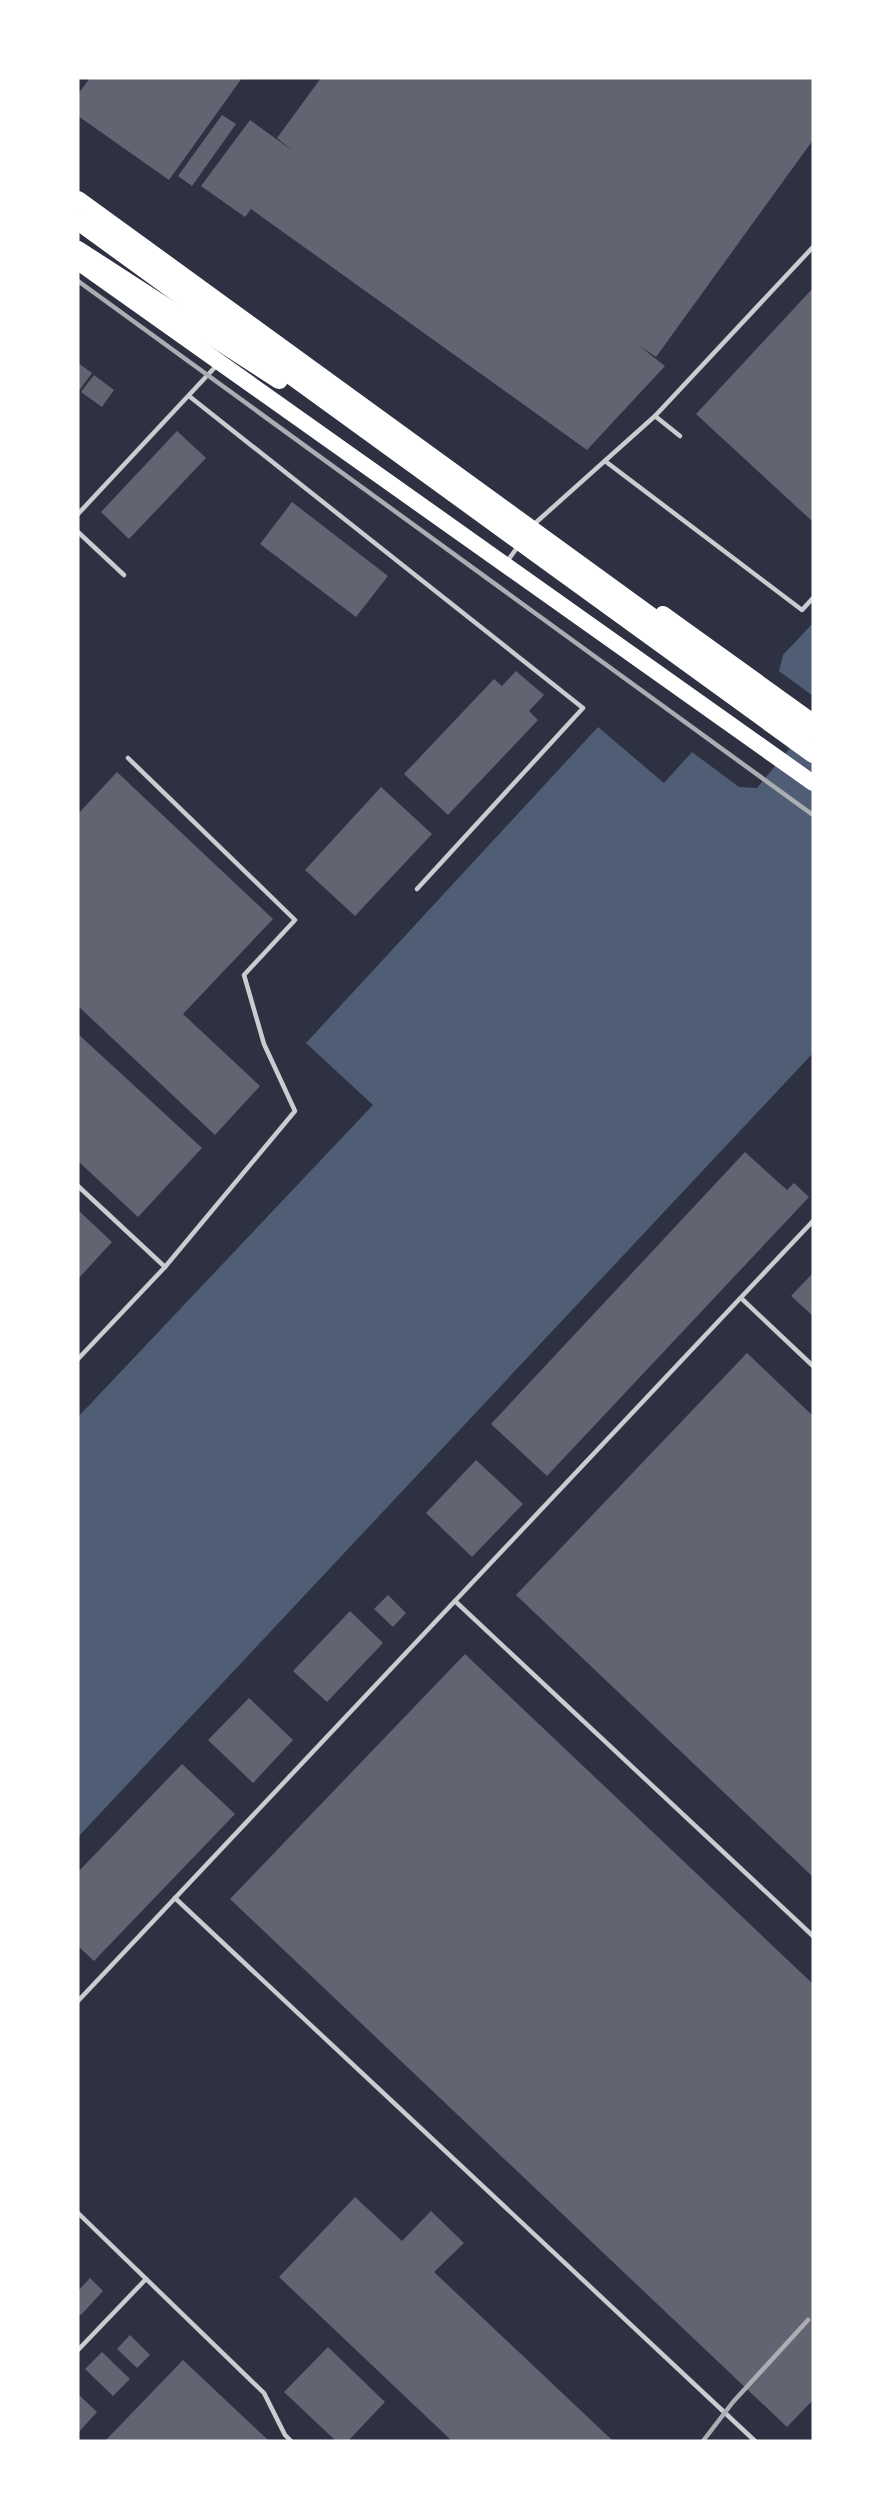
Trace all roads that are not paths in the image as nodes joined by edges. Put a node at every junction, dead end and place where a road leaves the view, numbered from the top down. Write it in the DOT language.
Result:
graph roads {
  1 [pos="78,201"];
  2 [pos="78,221"];
  3 [pos="813,247"];
  4 [pos="78,250"];
  5 [pos="78,261"];
  6 [pos="256,324"];
  7 [pos="219,364"];
  8 [pos="189,396"];
  9 [pos="655,416"];
  10 [pos="680,436"];
  11 [pos="605,461"];
  12 [pos="467,502"];
  13 [pos="78,514"];
  14 [pos="531,527"];
  15 [pos="78,532"];
  16 [pos="522,540"];
  17 [pos="505,565"];
  18 [pos="124,575"];
  19 [pos="813,598"];
  20 [pos="813,722"];
  21 [pos="813,734"];
  22 [pos="813,754"];
  23 [pos="128,758"];
  24 [pos="813,783"];
  25 [pos="417,889"];
  26 [pos="78,1186"];
  27 [pos="813,1221"];
  28 [pos="165,1267"];
  29 [pos="741,1298"];
  30 [pos="78,1359"];
  31 [pos="813,1366"];
  32 [pos="455,1600"];
  33 [pos="175,1898"];
  34 [pos="813,1936"];
  35 [pos="78,2001"];
  36 [pos="78,2213"];
  37 [pos="146,2279"];
  38 [pos="78,2350"];
  39 [pos="291,2441"];
  40 [pos="755,2441"];
  1 -- 6 [label="highway"];
  1 -- 21 [label="highway"];
  2 -- 12 [label="highway"];
  3 -- 9 [label="lane"];
  4 -- 12 [label="highway"];
  5 -- 7 [label="highway"];
  6 -- 7 [label="lane"];
  6 -- 14 [label="highway"];
  7 -- 8 [label="lane"];
  7 -- 17 [label="highway"];
  8 -- 13 [label="lane"];
  8 -- 25 [label="lane"];
  9 -- 10 [label="lane"];
  9 -- 11 [label="lane"];
  11 -- 14 [label="lane"];
  11 -- 19 [label="lane"];
  12 -- 22 [label="highway"];
  14 -- 20 [label="highway"];
  15 -- 18 [label="lane"];
  16 -- 17 [label="lane"];
  17 -- 24 [label="highway"];
  23 -- 28 [label="lane"];
  26 -- 28 [label="lane"];
  27 -- 29 [label="lane"];
  28 -- 30 [label="lane"];
  29 -- 31 [label="lane"];
  29 -- 32 [label="lane"];
  32 -- 33 [label="lane"];
  32 -- 34 [label="lane"];
  33 -- 35 [label="lane"];
  33 -- 40 [label="lane"];
  36 -- 37 [label="lane"];
  37 -- 38 [label="lane"];
  37 -- 39 [label="lane"];
}
